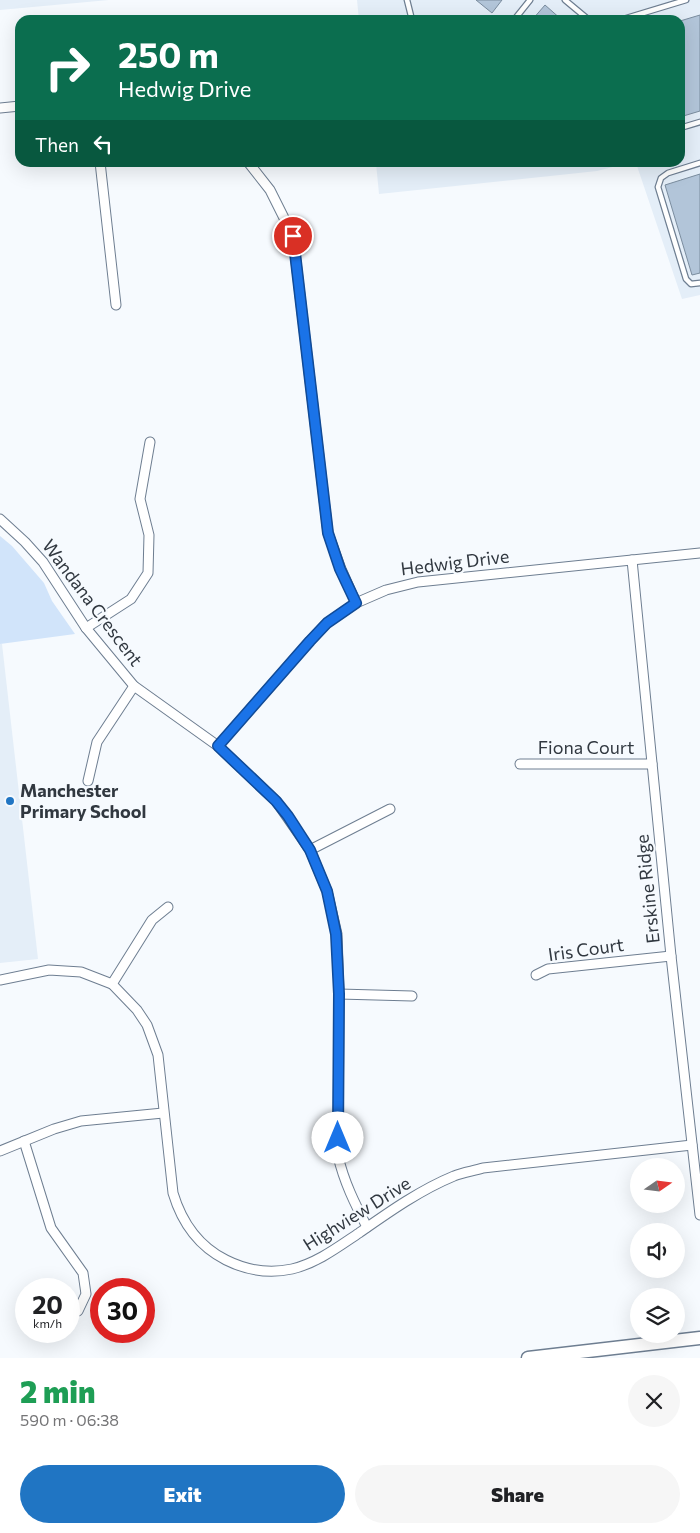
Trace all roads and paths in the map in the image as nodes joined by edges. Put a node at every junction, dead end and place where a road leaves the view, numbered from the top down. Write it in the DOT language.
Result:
graph roads {
  1 [pos="407,0"];
  2 [pos="530,0"];
  3 [pos="566,0"];
  4 [pos="686,0"];
  5 [pos="411,15"];
  6 [pos="518,15"];
  7 [pos="583,15"];
  8 [pos="636,15"];
  9 [pos="15,106"];
  10 [pos="0,108"];
  11 [pos="700,122"];
  12 [pos="685,126"];
  13 [pos="700,163"];
  14 [pos="101,167"];
  15 [pos="252,167"];
  16 [pos="700,283"];
  17 [pos="116,305"];
  18 [pos="150,442"];
  19 [pos="0,519"];
  20 [pos="700,553"];
  21 [pos="632,560"];
  22 [pos="356,603"];
  23 [pos="86,628"];
  24 [pos="134,686"];
  25 [pos="218,746"];
  26 [pos="520,764"];
  27 [pos="652,764"];
  28 [pos="88,781"];
  29 [pos="390,809"];
  30 [pos="310,850"];
  31 [pos="168,907"];
  32 [pos="671,956"];
  33 [pos="536,975"];
  34 [pos="0,980"];
  35 [pos="112,984"];
  36 [pos="339,994"];
  37 [pos="412,996"];
  38 [pos="163,1113"];
  39 [pos="24,1141"];
  40 [pos="692,1145"];
  41 [pos="0,1151"];
  42 [pos="700,1215"];
  43 [pos="367,1227"];
  44 [pos="80,1307"];
  45 [pos="700,1338"];
  46 [pos="528,1358"];
  1 -- 5 [label="lane"];
  2 -- 6 [label="lane"];
  3 -- 7 [label="lane"];
  4 -- 8 [label="lane"];
  9 -- 10 [label="street"];
  11 -- 12 [label="lane"];
  13 -- 16 [label="lane"];
  14 -- 17 [label="street"];
  15 -- 22 [label="street"];
  18 -- 23 [label="street"];
  19 -- 23 [label="street, Wandana Crescent"];
  20 -- 21 [label="street, Hedwig Drive"];
  21 -- 22 [label="street, Hedwig Drive"];
  21 -- 27 [label="street, Erskine Ridge"];
  22 -- 25 [label="street, Hedwig Drive"];
  23 -- 24 [label="street, Wandana Crescent"];
  24 -- 25 [label="street, Wandana Crescent"];
  24 -- 28 [label="street"];
  25 -- 30 [label="street, Wandana Crescent"];
  26 -- 27 [label="street, Fiona Court"];
  27 -- 32 [label="street, Erskine Ridge"];
  29 -- 30 [label="street"];
  30 -- 36 [label="street, Wandana Crescent"];
  31 -- 35 [label="street"];
  32 -- 33 [label="street, Iris Court"];
  32 -- 40 [label="street, Erskine Ridge"];
  34 -- 35 [label="street, Highview Drive"];
  35 -- 38 [label="street, Highview Drive"];
  36 -- 37 [label="street"];
  36 -- 43 [label="street, Wandana Crescent"];
  38 -- 39 [label="street"];
  38 -- 43 [label="street, Highview Drive"];
  39 -- 41 [label="street"];
  39 -- 44 [label="street"];
  40 -- 42 [label="street, Erskine Ridge"];
  40 -- 43 [label="street, Highview Drive"];
  45 -- 46 [label="main road"];
}
